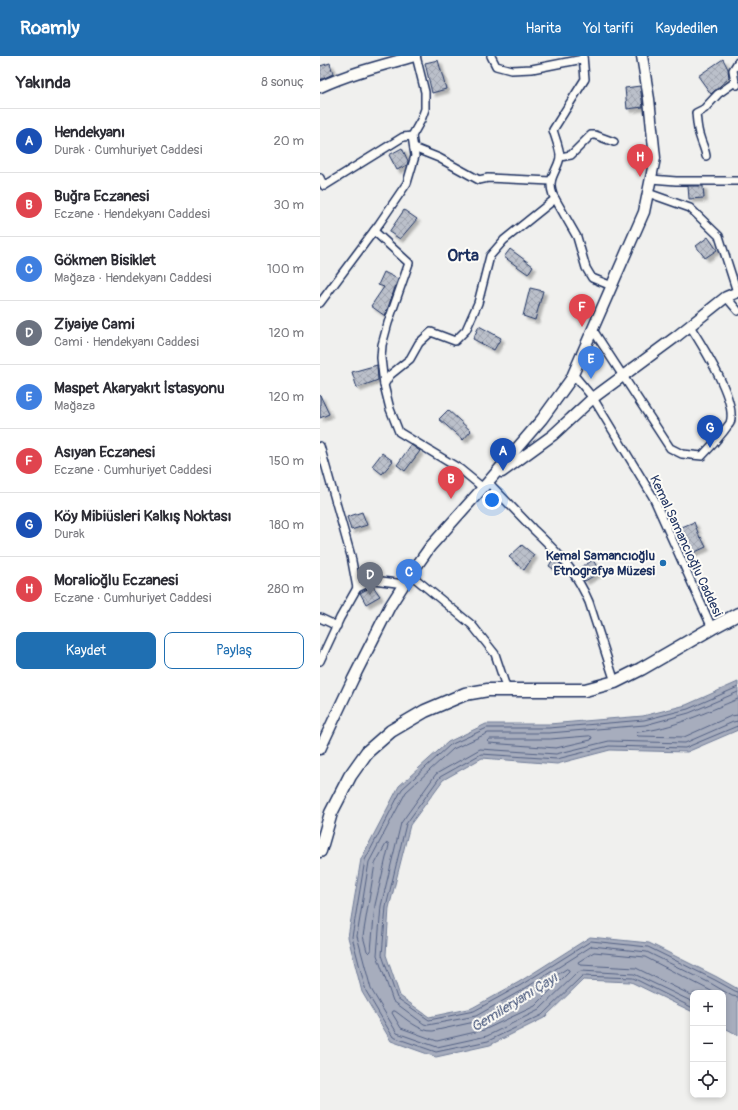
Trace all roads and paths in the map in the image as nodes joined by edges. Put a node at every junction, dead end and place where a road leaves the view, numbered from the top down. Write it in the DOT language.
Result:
graph roads {
  1 [pos="416,56"];
  2 [pos="491,56"];
  3 [pos="642,56"];
  4 [pos="583,57"];
  5 [pos="738,62"];
  6 [pos="736,84"];
  7 [pos="320,87"];
  8 [pos="412,136"];
  9 [pos="614,142"];
  10 [pos="414,148"];
  11 [pos="706,156"];
  12 [pos="560,157"];
  13 [pos="320,178"];
  14 [pos="651,179"];
  15 [pos="551,181"];
  16 [pos="738,181"];
  17 [pos="322,188"];
  18 [pos="648,193"];
  19 [pos="555,199"];
  20 [pos="374,231"];
  21 [pos="612,286"];
  22 [pos="738,292"];
  23 [pos="726,297"];
  24 [pos="320,303"];
  25 [pos="738,311"];
  26 [pos="690,326"];
  27 [pos="593,330"];
  28 [pos="573,374"];
  29 [pos="622,376"];
  30 [pos="384,385"];
  31 [pos="592,398"];
  32 [pos="320,446"];
  33 [pos="321,456"];
  34 [pos="485,485"];
  35 [pos="411,575"];
  36 [pos="404,584"];
  37 [pos="357,588"];
  38 [pos="738,614"];
  39 [pos="320,618"];
  40 [pos="337,626"];
  41 [pos="712,628"];
  42 [pos="320,661"];
  43 [pos="615,682"];
  44 [pos="507,690"];
  45 [pos="324,732"];
  46 [pos="320,749"];
  47 [pos="320,851"];
  1 -- 7 [label="main road"];
  1 -- 8 [label="street"];
  2 -- 4 [label="street"];
  3 -- 14 [label="main road"];
  4 -- 12 [label="street"];
  5 -- 6 [label="street"];
  6 -- 11 [label="street"];
  8 -- 10 [label="street"];
  8 -- 17 [label="street"];
  9 -- 12 [label="street"];
  10 -- 15 [label="street"];
  10 -- 20 [label="street"];
  12 -- 15 [label="street"];
  13 -- 17 [label="street"];
  14 -- 16 [label="street"];
  14 -- 18 [label="main road"];
  15 -- 19 [label="street"];
  18 -- 21 [label="main road"];
  18 -- 22 [label="street"];
  19 -- 21 [label="street"];
  19 -- 30 [label="street"];
  20 -- 24 [label="street"];
  20 -- 30 [label="street"];
  21 -- 27 [label="main road"];
  22 -- 23 [label="main road"];
  23 -- 25 [label="street"];
  23 -- 26 [label="main road"];
  26 -- 29 [label="main road"];
  26 -- 29 [label="street"];
  27 -- 28 [label="main road"];
  27 -- 29 [label="street"];
  28 -- 31 [label="street, Kemal Samancıoğlu Caddesi"];
  28 -- 34 [label="main road"];
  29 -- 31 [label="main road"];
  30 -- 34 [label="street"];
  31 -- 34 [label="main road"];
  31 -- 41 [label="street, Kemal Samancıoğlu Caddesi"];
  32 -- 33 [label="street"];
  33 -- 37 [label="street"];
  34 -- 35 [label="main road"];
  34 -- 43 [label="street"];
  35 -- 36 [label="main road"];
  35 -- 44 [label="street"];
  36 -- 37 [label="street"];
  36 -- 45 [label="main road"];
  37 -- 40 [label="street"];
  38 -- 41 [label="main road"];
  39 -- 40 [label="street"];
  40 -- 42 [label="street"];
  41 -- 43 [label="main road"];
  43 -- 44 [label="main road"];
  44 -- 47 [label="main road"];
  45 -- 46 [label="main road"];
}
